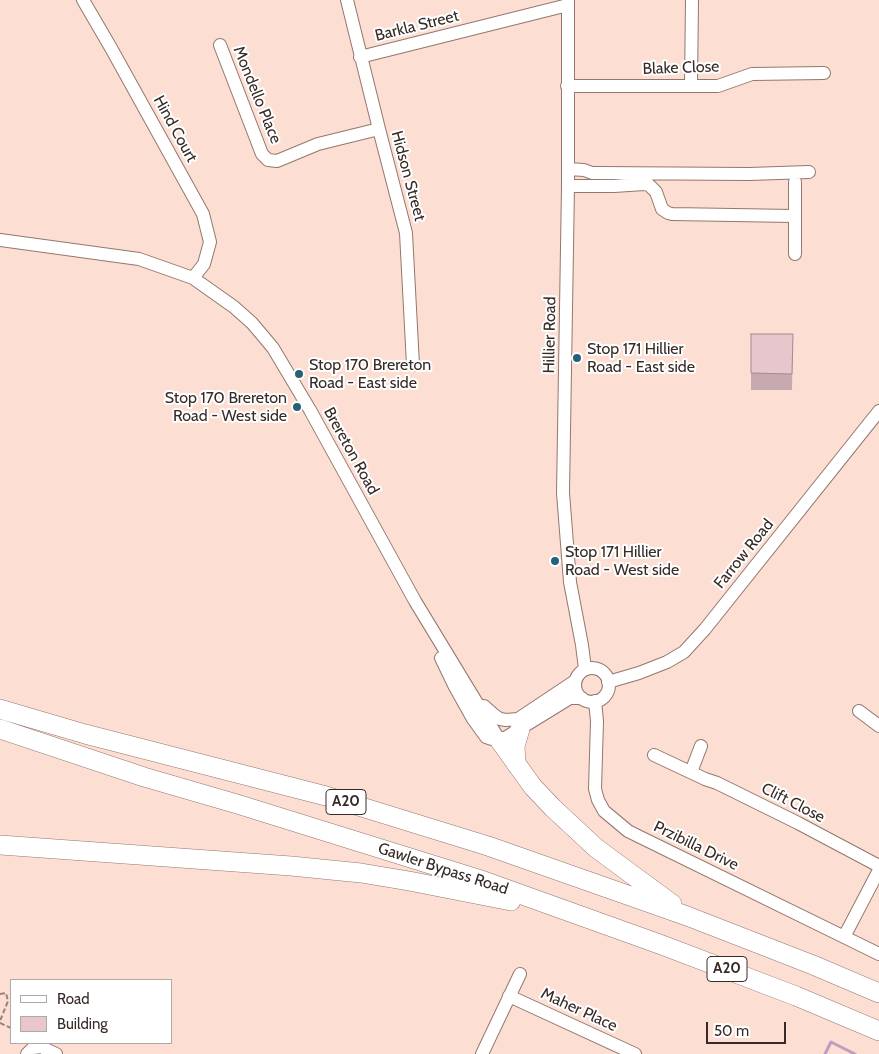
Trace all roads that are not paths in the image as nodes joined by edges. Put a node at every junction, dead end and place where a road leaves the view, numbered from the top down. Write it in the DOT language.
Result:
graph roads {
  1 [pos="82,0"];
  2 [pos="347,0"];
  3 [pos="692,0"];
  4 [pos="568,2"];
  5 [pos="220,45"];
  6 [pos="360,57"];
  7 [pos="824,73"];
  8 [pos="567,86"];
  9 [pos="691,86"];
  10 [pos="379,129"];
  11 [pos="568,169"];
  12 [pos="809,172"];
  13 [pos="795,182"];
  14 [pos="568,186"];
  15 [pos="794,216"];
  16 [pos="0,240"];
  17 [pos="795,254"];
  18 [pos="193,278"];
  19 [pos="413,364"];
  20 [pos="879,411"];
  21 [pos="416,601"];
  22 [pos="584,669"];
  23 [pos="575,681"];
  24 [pos="608,682"];
  25 [pos="467,687"];
  26 [pos="582,698"];
  27 [pos="595,701"];
  28 [pos="0,708"];
  29 [pos="859,710"];
  30 [pos="879,726"];
  31 [pos="0,729"];
  32 [pos="520,729"];
  33 [pos="500,741"];
  34 [pos="701,746"];
  35 [pos="654,755"];
  36 [pos="516,764"];
  37 [pos="691,772"];
  38 [pos="0,845"];
  39 [pos="879,866"];
  40 [pos="879,870"];
  41 [pos="574,913"];
  42 [pos="687,916"];
  43 [pos="844,937"];
  44 [pos="879,954"];
  45 [pos="520,974"];
  46 [pos="879,993"];
  47 [pos="509,996"];
  48 [pos="879,1031"];
  49 [pos="27,1054"];
  50 [pos="56,1054"];
  51 [pos="482,1054"];
  52 [pos="634,1054"];
  1 -- 18 [label="street, Hind Court"];
  2 -- 6 [label="street, Hidson Street"];
  3 -- 9 [label="street"];
  4 -- 6 [label="street, Barkla Street"];
  4 -- 8 [label="street, Hillier Road"];
  5 -- 10 [label="street, Mondello Place"];
  6 -- 10 [label="street, Hidson Street"];
  7 -- 9 [label="street, Blake Close"];
  8 -- 9 [label="street, Blake Close"];
  8 -- 11 [label="street, Hillier Road"];
  10 -- 19 [label="street, Hidson Street"];
  11 -- 12 [label="street"];
  11 -- 14 [label="street, Hillier Road"];
  13 -- 15 [label="street"];
  14 -- 15 [label="street"];
  14 -- 22 [label="street, Hillier Road"];
  15 -- 17 [label="street"];
  16 -- 18 [label="street, Brereton Road"];
  18 -- 21 [label="street, Brereton Road"];
  20 -- 24 [label="street, Farrow Road"];
  21 -- 25 [label="street, Brereton Road"];
  21 -- 33 [label="street, Brereton Road"];
  22 -- 23 [label="street"];
  22 -- 24 [label="street"];
  23 -- 25 [label="street, Brereton Road"];
  23 -- 26 [label="street"];
  24 -- 27 [label="street"];
  25 -- 33 [label="street, Brereton Road"];
  26 -- 27 [label="street"];
  26 -- 32 [label="street"];
  27 -- 43 [label="street, Przibilla Drive"];
  28 -- 42 [label="highway, A20"];
  29 -- 30 [label="street"];
  31 -- 41 [label="highway, Gawler Bypass Road / A20"];
  32 -- 33 [label="street"];
  32 -- 36 [label="highway"];
  33 -- 36 [label="highway"];
  34 -- 37 [label="street"];
  35 -- 37 [label="street, Clift Close"];
  36 -- 42 [label="highway"];
  37 -- 39 [label="street, Clift Close"];
  38 -- 41 [label="highway"];
  40 -- 43 [label="street"];
  41 -- 48 [label="highway, Gawler Bypass Road / A20"];
  42 -- 46 [label="highway, A20"];
  43 -- 44 [label="street, Przibilla Drive"];
  45 -- 47 [label="street"];
  47 -- 51 [label="street"];
  47 -- 52 [label="street, Maher Place"];
  49 -- 50 [label="street"];
}
